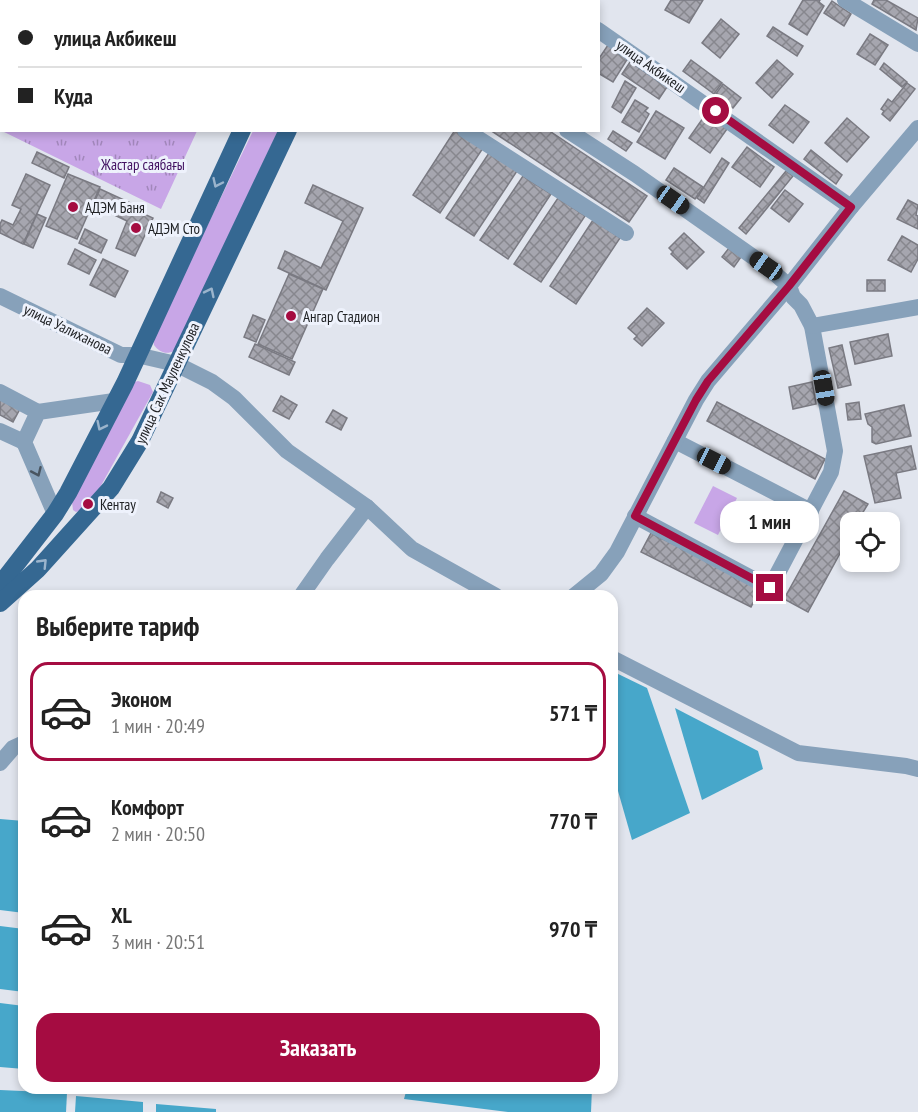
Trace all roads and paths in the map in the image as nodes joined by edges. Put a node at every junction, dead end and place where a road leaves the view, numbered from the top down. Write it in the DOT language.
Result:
graph roads {
  1 [pos="845,0"];
  2 [pos="600,31"];
  3 [pos="918,44"];
  4 [pos="918,128"];
  5 [pos="241,132"];
  6 [pos="287,132"];
  7 [pos="468,132"];
  8 [pos="570,132"];
  9 [pos="851,207"];
  10 [pos="626,233"];
  11 [pos="789,286"];
  12 [pos="0,296"];
  13 [pos="918,306"];
  14 [pos="812,326"];
  15 [pos="137,355"];
  16 [pos="176,364"];
  17 [pos="0,392"];
  18 [pos="114,401"];
  19 [pos="38,412"];
  20 [pos="0,430"];
  21 [pos="675,441"];
  22 [pos="24,442"];
  23 [pos="367,507"];
  24 [pos="811,511"];
  25 [pos="55,514"];
  26 [pos="635,516"];
  27 [pos="0,585"];
  28 [pos="305,590"];
  29 [pos="485,590"];
  30 [pos="581,590"];
  31 [pos="0,603"];
  32 [pos="618,661"];
  33 [pos="18,746"];
  34 [pos="0,763"];
  35 [pos="918,769"];
  1 -- 3 [label="street"];
  2 -- 9 [label="street, улица Акбикеш"];
  4 -- 9 [label="street"];
  5 -- 15 [label="main road, one-way"];
  16 -- 6 [label="main road, улица Сак Мауленкулова, one-way"];
  7 -- 10 [label="street"];
  8 -- 11 [label="street"];
  9 -- 11 [label="street"];
  11 -- 14 [label="street"];
  11 -- 21 [label="street"];
  12 -- 15 [label="street, улица Уалиханова"];
  13 -- 14 [label="street"];
  14 -- 24 [label="street"];
  15 -- 16 [label="street, улица Уалиханова"];
  15 -- 18 [label="main road"];
  16 -- 23 [label="street, улица Уалиханова"];
  31 -- 16 [label="main road, улица Сак Мауленкулова, one-way"];
  17 -- 19 [label="street"];
  18 -- 19 [label="street"];
  18 -- 25 [label="main road, one-way"];
  19 -- 22 [label="street"];
  20 -- 22 [label="street"];
  21 -- 24 [label="street"];
  21 -- 26 [label="street"];
  22 -- 25 [label="street, one-way"];
  23 -- 28 [label="street"];
  23 -- 29 [label="street, улица Уалиханова"];
  24 -- 26 [label="street"];
  25 -- 27 [label="main road"];
  26 -- 30 [label="street"];
  32 -- 35 [label="street"];
  33 -- 34 [label="street"];
}
